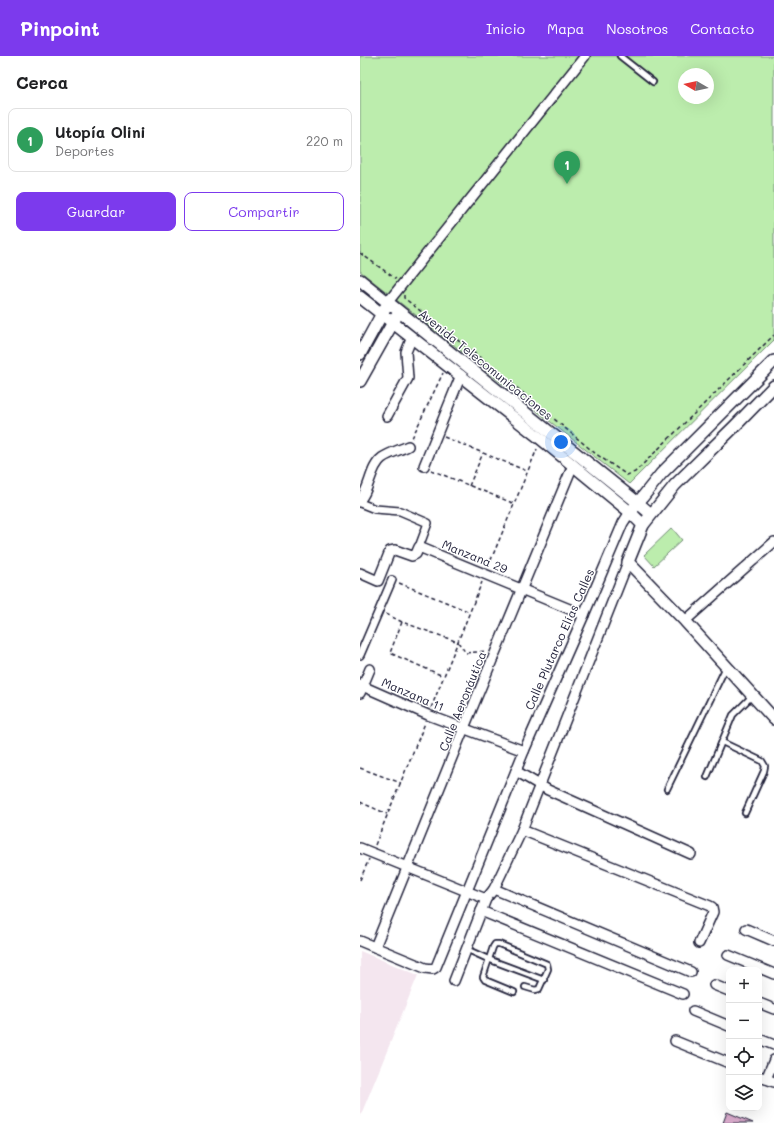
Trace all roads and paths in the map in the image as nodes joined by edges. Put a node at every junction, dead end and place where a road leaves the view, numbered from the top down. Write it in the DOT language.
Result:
graph roads {
  1 [pos="585,56"];
  2 [pos="620,56"];
  3 [pos="653,82"];
  4 [pos="360,253"];
  5 [pos="360,280"];
  6 [pos="402,284"];
  7 [pos="360,297"];
  8 [pos="388,302"];
  9 [pos="399,311"];
  10 [pos="382,314"];
  11 [pos="393,322"];
  12 [pos="774,335"];
  13 [pos="412,337"];
  14 [pos="360,354"];
  15 [pos="774,361"];
  16 [pos="447,364"];
  17 [pos="461,375"];
  18 [pos="360,381"];
  19 [pos="774,386"];
  20 [pos="387,416"];
  21 [pos="436,434"];
  22 [pos="541,439"];
  23 [pos="408,446"];
  24 [pos="483,453"];
  25 [pos="573,465"];
  26 [pos="424,466"];
  27 [pos="528,471"];
  28 [pos="469,486"];
  29 [pos="360,500"];
  30 [pos="360,503"];
  31 [pos="638,503"];
  32 [pos="515,504"];
  33 [pos="630,512"];
  34 [pos="651,514"];
  35 [pos="643,525"];
  36 [pos="774,542"];
  37 [pos="418,547"];
  38 [pos="628,562"];
  39 [pos="360,573"];
  40 [pos="486,574"];
  41 [pos="392,580"];
  42 [pos="522,588"];
  43 [pos="379,611"];
  44 [pos="470,612"];
  45 [pos="584,615"];
  46 [pos="685,621"];
  47 [pos="402,622"];
  48 [pos="458,642"];
  49 [pos="496,650"];
  50 [pos="360,655"];
  51 [pos="726,667"];
  52 [pos="370,669"];
  53 [pos="443,676"];
  54 [pos="361,688"];
  55 [pos="752,695"];
  56 [pos="428,715"];
  57 [pos="774,719"];
  58 [pos="464,728"];
  59 [pos="722,742"];
  60 [pos="524,751"];
  61 [pos="360,768"];
  62 [pos="516,772"];
  63 [pos="707,777"];
  64 [pos="401,783"];
  65 [pos="539,784"];
  66 [pos="667,789"];
  67 [pos="360,802"];
  68 [pos="745,813"];
  69 [pos="387,814"];
  70 [pos="522,830"];
  71 [pos="360,848"];
  72 [pos="372,852"];
  73 [pos="691,854"];
  74 [pos="407,868"];
  75 [pos="360,880"];
  76 [pos="494,889"];
  77 [pos="466,892"];
  78 [pos="486,899"];
  79 [pos="481,911"];
  80 [pos="746,929"];
  81 [pos="774,940"];
  82 [pos="360,941"];
  83 [pos="699,944"];
  84 [pos="375,947"];
  85 [pos="466,949"];
  86 [pos="728,955"];
  87 [pos="488,959"];
  88 [pos="691,972"];
  89 [pos="774,974"];
  90 [pos="544,980"];
  91 [pos="454,981"];
  92 [pos="714,985"];
  93 [pos="526,987"];
  94 [pos="726,990"];
  95 [pos="514,992"];
  96 [pos="683,994"];
  97 [pos="762,1004"];
  98 [pos="774,1009"];
  99 [pos="693,1011"];
  100 [pos="726,1025"];
  101 [pos="762,1040"];
  102 [pos="675,1041"];
  103 [pos="774,1045"];
  104 [pos="774,1060"];
  105 [pos="726,1062"];
  106 [pos="766,1079"];
  1 -- 6 [label="street"];
  2 -- 3 [label="lane"];
  4 -- 6 [label="path"];
  5 -- 8 [label="street, Avenida Telecomunicaciones"];
  6 -- 8 [label="street"];
  6 -- 12 [label="path"];
  7 -- 10 [label="street, Avenida Telecomunicaciones"];
  8 -- 9 [label="street, Avenida Telecomunicaciones"];
  8 -- 10 [label="street"];
  9 -- 11 [label="street"];
  9 -- 31 [label="street, Avenida Telecomunicaciones"];
  10 -- 11 [label="street, Avenida Telecomunicaciones"];
  10 -- 14 [label="street"];
  11 -- 13 [label="street, Avenida Telecomunicaciones"];
  11 -- 18 [label="street"];
  13 -- 16 [label="street, Avenida Telecomunicaciones"];
  13 -- 20 [label="street"];
  15 -- 31 [label="street, Calle Plutarco Elías Calles"];
  16 -- 17 [label="street, Avenida Telecomunicaciones"];
  16 -- 23 [label="path"];
  17 -- 21 [label="street"];
  17 -- 22 [label="street, Avenida Telecomunicaciones"];
  19 -- 34 [label="street"];
  21 -- 24 [label="path"];
  21 -- 26 [label="street"];
  22 -- 25 [label="street, Avenida Telecomunicaciones"];
  22 -- 27 [label="path"];
  23 -- 29 [label="street"];
  24 -- 27 [label="path"];
  24 -- 28 [label="path"];
  25 -- 33 [label="street, Avenida Telecomunicaciones"];
  25 -- 42 [label="street, Calle Aeronáutica"];
  26 -- 28 [label="path"];
  27 -- 32 [label="path"];
  28 -- 32 [label="path"];
  30 -- 37 [label="street"];
  31 -- 33 [label="street, Calle Plutarco Elías Calles"];
  31 -- 34 [label="street, Avenida Telecomunicaciones"];
  32 -- 40 [label="path"];
  33 -- 35 [label="street, Avenida Telecomunicaciones"];
  33 -- 45 [label="street, Calle Plutarco Elías Calles"];
  34 -- 35 [label="street"];
  35 -- 38 [label="street"];
  36 -- 46 [label="street"];
  37 -- 39 [label="street"];
  37 -- 40 [label="street, Manzana 29"];
  38 -- 46 [label="street"];
  38 -- 65 [label="street"];
  40 -- 42 [label="street, Manzana 29"];
  40 -- 44 [label="path"];
  41 -- 43 [label="street"];
  41 -- 44 [label="path"];
  42 -- 45 [label="street, Manzana 29"];
  42 -- 49 [label="street, Calle Aeronáutica"];
  43 -- 47 [label="path"];
  43 -- 50 [label="street"];
  44 -- 48 [label="path"];
  45 -- 60 [label="street, Calle Plutarco Elías Calles"];
  46 -- 51 [label="street"];
  47 -- 48 [label="path"];
  47 -- 53 [label="path"];
  48 -- 49 [label="path"];
  48 -- 53 [label="path"];
  49 -- 58 [label="street, Calle Aeronáutica"];
  51 -- 55 [label="street"];
  51 -- 66 [label="lane"];
  52 -- 54 [label="street"];
  53 -- 56 [label="path"];
  54 -- 56 [label="street, Manzana 11"];
  55 -- 57 [label="street"];
  55 -- 59 [label="lane"];
  56 -- 58 [label="street, Manzana 11"];
  56 -- 64 [label="path"];
  58 -- 60 [label="street, Manzana 11"];
  58 -- 74 [label="street, Calle Aeronáutica"];
  59 -- 63 [label="lane"];
  59 -- 68 [label="lane"];
  60 -- 62 [label="street, Calle Plutarco Elías Calles"];
  61 -- 64 [label="path"];
  62 -- 65 [label="street"];
  62 -- 77 [label="street, Calle Plutarco Elías Calles"];
  64 -- 69 [label="path"];
  65 -- 70 [label="street"];
  65 -- 73 [label="street"];
  67 -- 69 [label="path"];
  69 -- 72 [label="path"];
  70 -- 76 [label="street"];
  70 -- 83 [label="street"];
  71 -- 72 [label="street"];
  72 -- 74 [label="street"];
  72 -- 75 [label="path"];
  74 -- 77 [label="street"];
  74 -- 84 [label="street, Calle Aeronáutica"];
  76 -- 78 [label="street"];
  76 -- 88 [label="street"];
  77 -- 78 [label="street"];
  77 -- 84 [label="street, Calle Plutarco Elías Calles"];
  78 -- 79 [label="street"];
  79 -- 85 [label="street"];
  79 -- 96 [label="street"];
  80 -- 81 [label="street"];
  82 -- 84 [label="street"];
  85 -- 87 [label="lane"];
  85 -- 91 [label="street"];
  86 -- 89 [label="street"];
  87 -- 90 [label="lane"];
  87 -- 90 [label="lane"];
  87 -- 95 [label="lane"];
  90 -- 93 [label="lane"];
  92 -- 94 [label="street"];
  97 -- 98 [label="street"];
  99 -- 100 [label="street"];
  101 -- 103 [label="street"];
  102 -- 105 [label="street"];
  104 -- 106 [label="street"];
}
